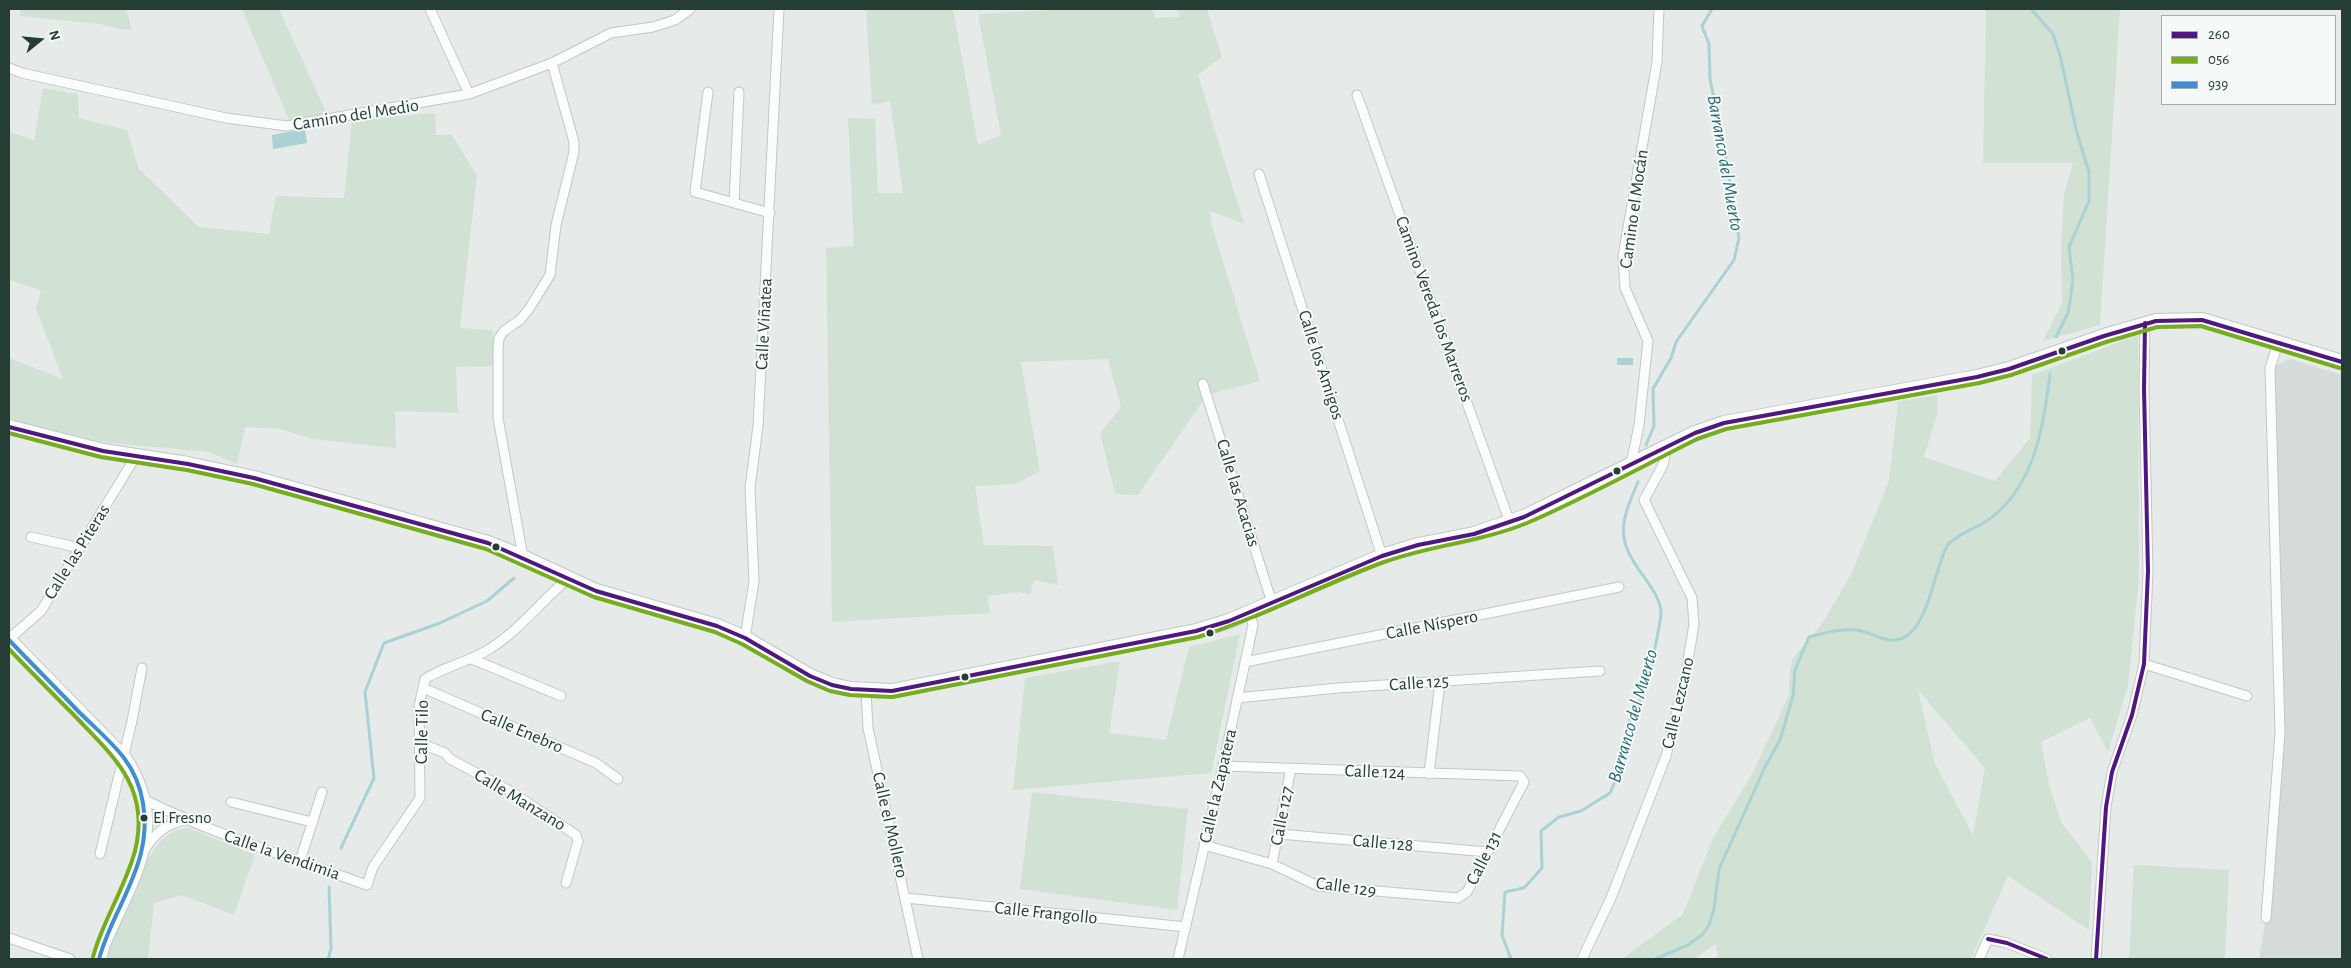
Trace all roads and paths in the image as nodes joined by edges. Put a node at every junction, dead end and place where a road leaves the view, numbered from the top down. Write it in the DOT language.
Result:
graph roads {
  1 [pos="430,9"];
  2 [pos="690,9"];
  3 [pos="780,9"];
  4 [pos="1659,9"];
  5 [pos="552,63"];
  6 [pos="9,68"];
  7 [pos="708,92"];
  8 [pos="740,92"];
  9 [pos="469,94"];
  10 [pos="1357,95"];
  11 [pos="1260,174"];
  12 [pos="734,203"];
  13 [pos="770,214"];
  14 [pos="2145,323"];
  15 [pos="2278,342"];
  16 [pos="2342,362"];
  17 [pos="1203,384"];
  18 [pos="9,427"];
  19 [pos="1667,446"];
  20 [pos="136,456"];
  21 [pos="1631,464"];
  22 [pos="1510,523"];
  23 [pos="31,537"];
  24 [pos="80,548"];
  25 [pos="1382,556"];
  26 [pos="523,557"];
  27 [pos="566,578"];
  28 [pos="1619,587"];
  29 [pos="1272,603"];
  30 [pos="1250,613"];
  31 [pos="745,638"];
  32 [pos="9,640"];
  33 [pos="472,658"];
  34 [pos="1245,662"];
  35 [pos="2144,664"];
  36 [pos="142,668"];
  37 [pos="1600,671"];
  38 [pos="1440,682"];
  39 [pos="423,688"];
  40 [pos="866,691"];
  41 [pos="562,696"];
  42 [pos="2247,696"];
  43 [pos="1238,698"];
  44 [pos="420,743"];
  45 [pos="124,758"];
  46 [pos="1223,766"];
  47 [pos="1291,768"];
  48 [pos="1428,774"];
  49 [pos="618,778"];
  50 [pos="1524,782"];
  51 [pos="322,792"];
  52 [pos="143,799"];
  53 [pos="231,802"];
  54 [pos="185,820"];
  55 [pos="312,822"];
  56 [pos="1279,834"];
  57 [pos="1204,845"];
  58 [pos="1488,852"];
  59 [pos="100,854"];
  60 [pos="141,856"];
  61 [pos="300,861"];
  62 [pos="1272,864"];
  63 [pos="566,882"];
  64 [pos="367,885"];
  65 [pos="1464,896"];
  66 [pos="906,898"];
  67 [pos="2266,918"];
  68 [pos="1186,927"];
  69 [pos="9,938"];
  70 [pos="70,959"];
  71 [pos="99,959"];
  72 [pos="918,959"];
  73 [pos="1178,959"];
  74 [pos="1582,959"];
  75 [pos="1979,959"];
  76 [pos="2047,959"];
  77 [pos="2096,959"];
  1 -- 9 [label="street"];
  2 -- 5 [label="street, Camino del Medio"];
  3 -- 13 [label="street, Calle Viñatea"];
  4 -- 21 [label="street, Camino el Mocán"];
  5 -- 9 [label="street, Camino del Medio"];
  5 -- 26 [label="street"];
  6 -- 9 [label="street, Camino del Medio"];
  7 -- 12 [label="street"];
  8 -- 12 [label="street"];
  10 -- 22 [label="street, Camino Vereda los Marreros"];
  11 -- 25 [label="street, Calle los Amigos"];
  12 -- 13 [label="street"];
  13 -- 31 [label="street, Calle Viñatea"];
  14 -- 15 [label="main road"];
  14 -- 19 [label="main road"];
  14 -- 35 [label="street"];
  15 -- 16 [label="main road"];
  15 -- 67 [label="street"];
  17 -- 29 [label="street, Calle las Acacias"];
  18 -- 20 [label="main road"];
  19 -- 21 [label="main road"];
  19 -- 74 [label="street, Calle Lezcano"];
  20 -- 24 [label="street, Calle las Piteras"];
  20 -- 26 [label="main road"];
  21 -- 22 [label="main road"];
  22 -- 25 [label="main road"];
  23 -- 24 [label="street"];
  24 -- 32 [label="street, Calle las Piteras"];
  25 -- 29 [label="main road"];
  26 -- 27 [label="main road"];
  27 -- 31 [label="main road"];
  27 -- 33 [label="street, Calle Tilo"];
  28 -- 34 [label="street, Calle Níspero"];
  29 -- 30 [label="main road"];
  30 -- 34 [label="street, Calle la Zapatera"];
  30 -- 40 [label="main road"];
  31 -- 40 [label="main road"];
  32 -- 45 [label="main road"];
  33 -- 39 [label="street, Calle Tilo"];
  33 -- 41 [label="street"];
  34 -- 43 [label="street, Calle la Zapatera"];
  35 -- 42 [label="street"];
  35 -- 77 [label="street"];
  36 -- 45 [label="street"];
  37 -- 38 [label="street, Calle 125"];
  38 -- 43 [label="street, Calle 125"];
  38 -- 48 [label="street"];
  39 -- 44 [label="street, Calle Tilo"];
  39 -- 49 [label="street, Calle Enebro"];
  40 -- 66 [label="street, Calle el Mollero"];
  43 -- 46 [label="street, Calle la Zapatera"];
  44 -- 63 [label="street, Calle Manzano"];
  44 -- 64 [label="street, Calle Tilo"];
  45 -- 52 [label="main road"];
  45 -- 59 [label="street"];
  46 -- 47 [label="street, Calle 124"];
  46 -- 57 [label="street, Calle la Zapatera"];
  47 -- 48 [label="street, Calle 124"];
  47 -- 56 [label="street, Calle 127"];
  48 -- 50 [label="street, Calle 124"];
  50 -- 58 [label="street, Calle 131"];
  51 -- 55 [label="street"];
  52 -- 54 [label="street, Calle la Vendimia"];
  52 -- 60 [label="main road"];
  53 -- 55 [label="street"];
  54 -- 60 [label="street"];
  54 -- 61 [label="street, Calle la Vendimia"];
  55 -- 61 [label="street"];
  56 -- 58 [label="street, Calle 128"];
  56 -- 62 [label="street, Calle 127"];
  57 -- 62 [label="street, Calle 129"];
  57 -- 68 [label="street, Calle la Zapatera"];
  58 -- 65 [label="street, Calle 131"];
  60 -- 71 [label="main road"];
  61 -- 64 [label="street, Calle la Vendimia"];
  62 -- 65 [label="street, Calle 129"];
  66 -- 68 [label="street, Calle Frangollo"];
  66 -- 72 [label="street, Calle el Mollero"];
  68 -- 73 [label="street, Calle la Zapatera"];
  69 -- 70 [label="street"];
  75 -- 76 [label="street"];
}
